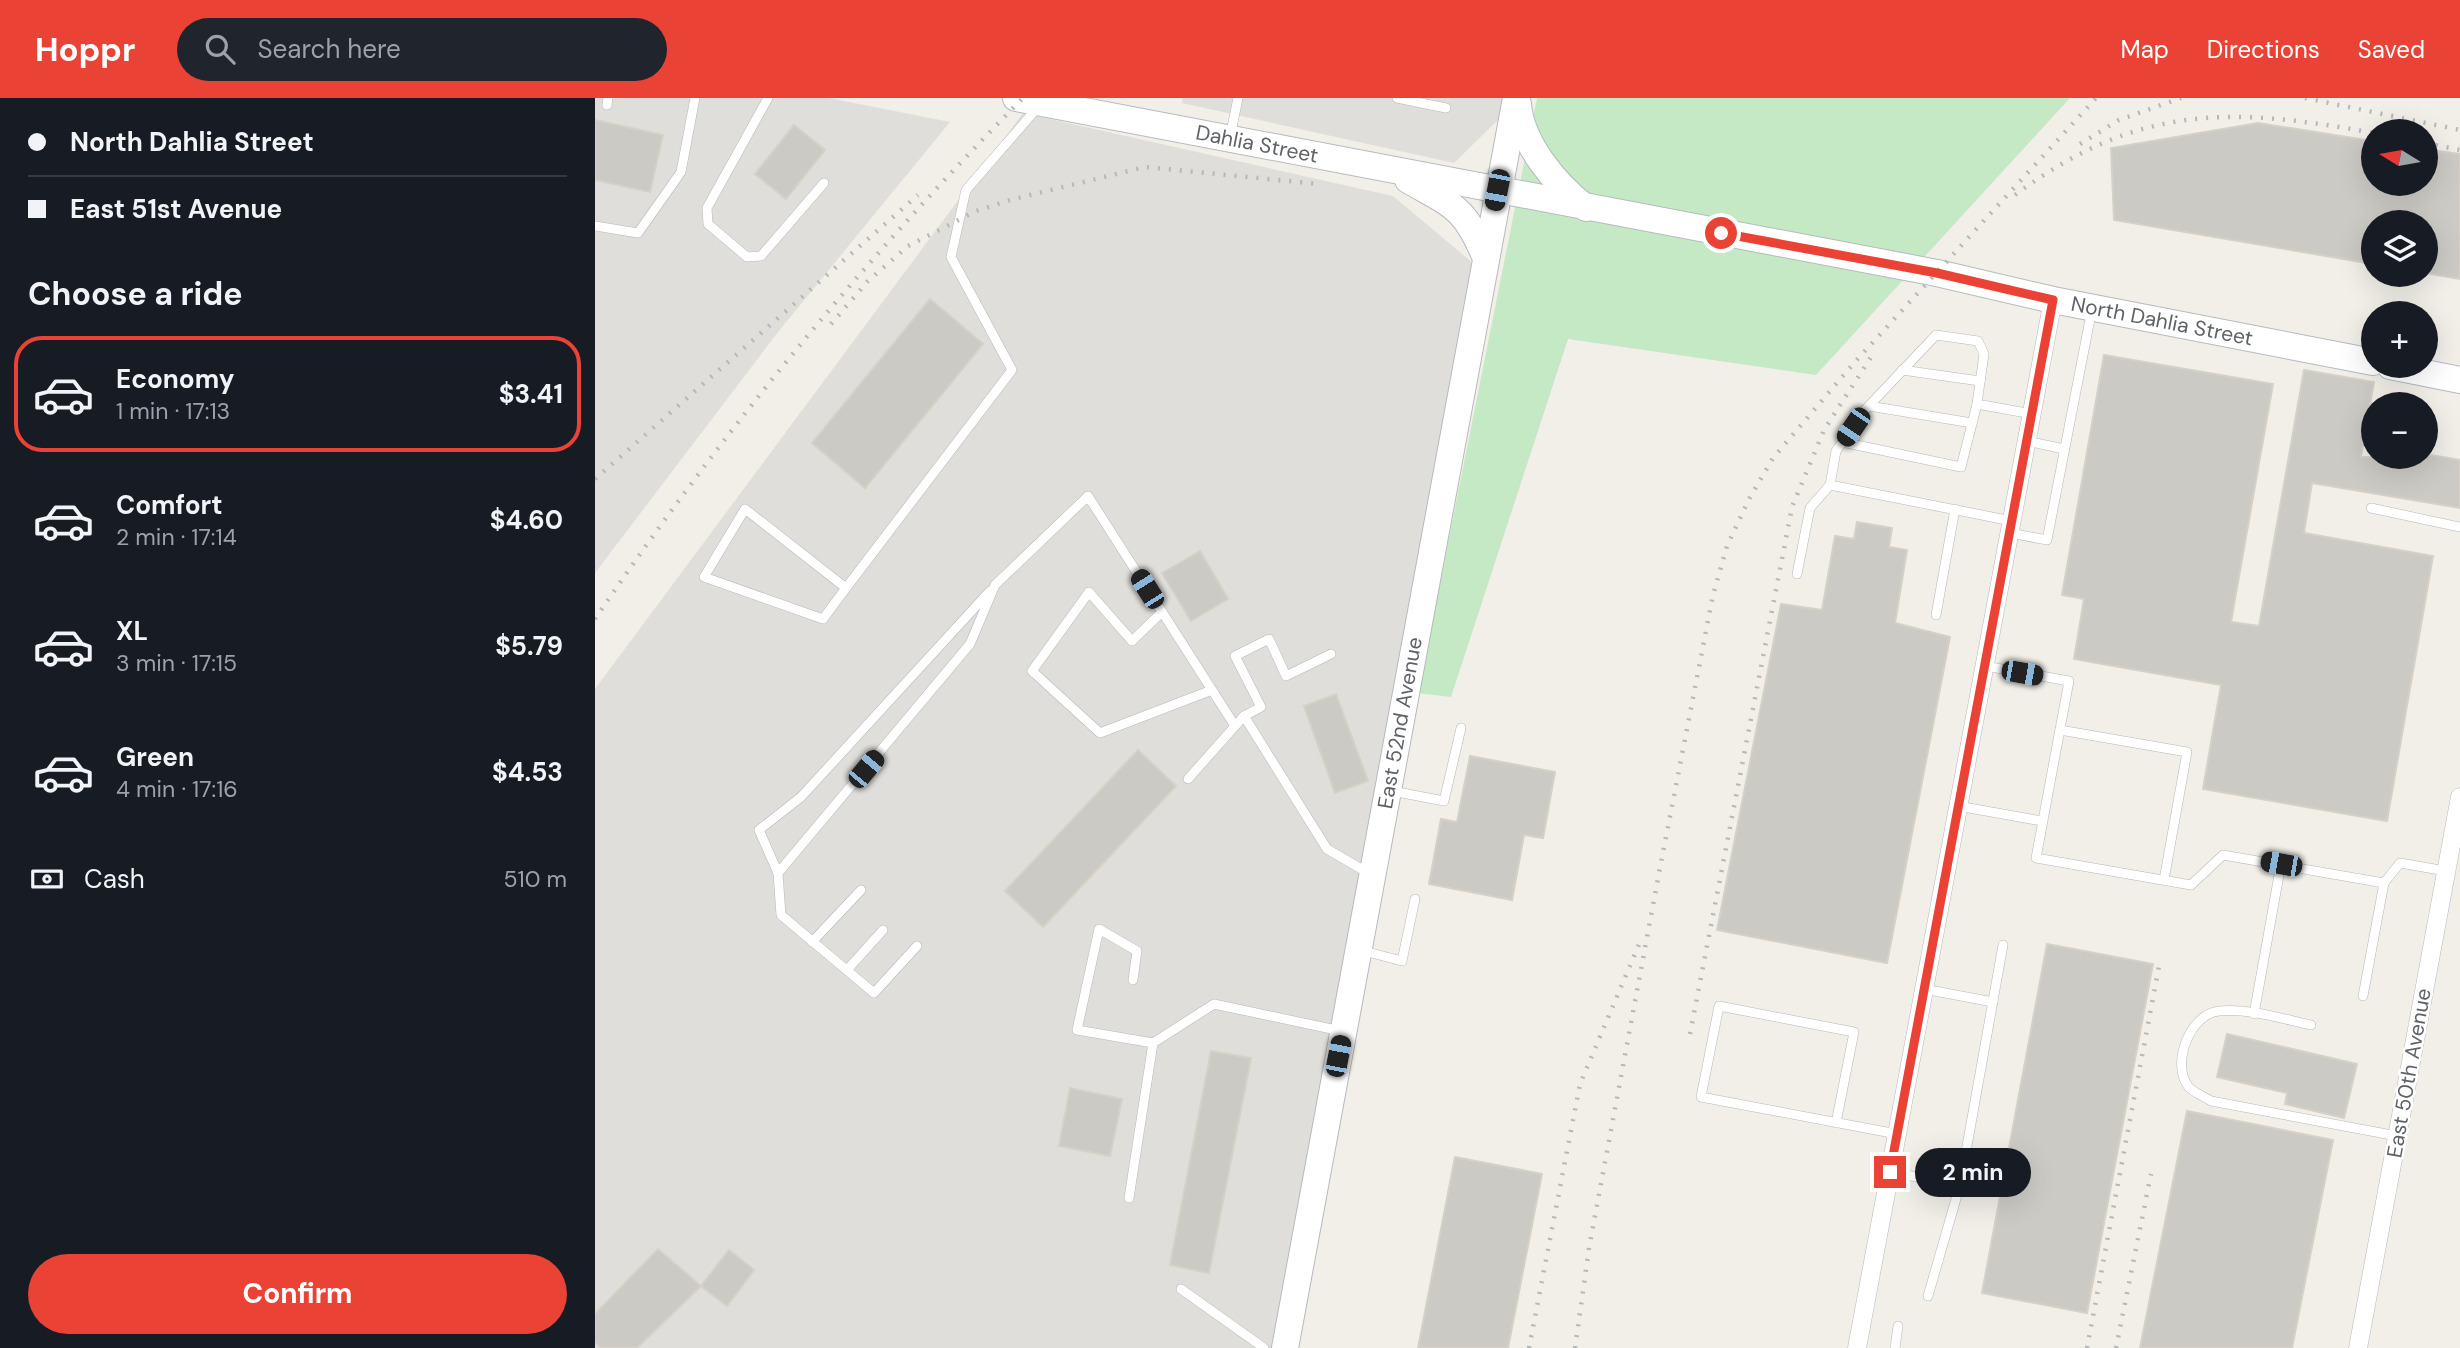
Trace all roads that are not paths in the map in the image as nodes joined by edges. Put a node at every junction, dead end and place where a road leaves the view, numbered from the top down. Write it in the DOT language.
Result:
graph roads {
  1 [pos="695,98"];
  2 [pos="768,98"];
  3 [pos="1238,98"];
  4 [pos="1397,98"];
  5 [pos="1517,98"];
  6 [pos="1029,100"];
  7 [pos="1446,108"];
  8 [pos="1230,139"];
  9 [pos="1374,166"];
  10 [pos="824,183"];
  11 [pos="1497,190"];
  12 [pos="1586,208"];
  13 [pos="595,226"];
  14 [pos="1485,256"];
  15 [pos="2053,300"];
  16 [pos="2092,307"];
  17 [pos="2361,360"];
  18 [pos="1902,370"];
  19 [pos="2438,376"];
  20 [pos="2460,380"];
  21 [pos="1980,381"];
  22 [pos="1977,404"];
  23 [pos="1869,406"];
  24 [pos="2032,414"];
  25 [pos="1972,423"];
  26 [pos="2027,441"];
  27 [pos="1842,442"];
  28 [pos="2064,449"];
  29 [pos="1830,485"];
  30 [pos="2371,508"];
  31 [pos="1955,509"];
  32 [pos="2011,527"];
  33 [pos="2460,527"];
  34 [pos="1797,574"];
  35 [pos="995,585"];
  36 [pos="846,588"];
  37 [pos="1162,612"];
  38 [pos="1936,615"];
  39 [pos="1331,654"];
  40 [pos="1985,666"];
  41 [pos="1212,690"];
  42 [pos="1244,716"];
  43 [pos="1235,726"];
  44 [pos="1461,728"];
  45 [pos="2060,730"];
  46 [pos="1188,779"];
  47 [pos="1387,790"];
  48 [pos="2460,797"];
  49 [pos="1958,806"];
  50 [pos="2042,821"];
  51 [pos="2281,864"];
  52 [pos="2446,872"];
  53 [pos="778,873"];
  54 [pos="1372,875"];
  55 [pos="2164,880"];
  56 [pos="2384,883"];
  57 [pos="861,890"];
  58 [pos="1415,899"];
  59 [pos="883,930"];
  60 [pos="813,942"];
  61 [pos="2003,945"];
  62 [pos="917,946"];
  63 [pos="1358,950"];
  64 [pos="847,970"];
  65 [pos="1133,980"];
  66 [pos="1924,989"];
  67 [pos="2363,996"];
  68 [pos="1993,1002"];
  69 [pos="2254,1014"];
  70 [pos="2311,1025"];
  71 [pos="1343,1031"];
  72 [pos="1153,1043"];
  73 [pos="1836,1123"];
  74 [pos="1897,1134"];
  75 [pos="2397,1136"];
  76 [pos="1890,1172"];
  77 [pos="1960,1185"];
  78 [pos="1129,1198"];
  79 [pos="1181,1289"];
  80 [pos="1929,1296"];
  81 [pos="1898,1326"];
  82 [pos="1265,1348"];
  83 [pos="1285,1348"];
  84 [pos="1857,1348"];
  85 [pos="1895,1348"];
  86 [pos="2358,1348"];
  1 -- 13 [label="lane"];
  2 -- 10 [label="lane"];
  3 -- 8 [label="lane"];
  4 -- 7 [label="lane"];
  5 -- 11 [label="street, East 52nd Avenue"];
  5 -- 12 [label="street"];
  6 -- 8 [label="street, Dahlia Street"];
  6 -- 36 [label="lane"];
  8 -- 9 [label="street, Dahlia Street"];
  9 -- 11 [label="street, Dahlia Street"];
  9 -- 14 [label="street"];
  11 -- 12 [label="street, North Dahlia Street"];
  11 -- 14 [label="street, East 52nd Avenue"];
  12 -- 15 [label="street, North Dahlia Street"];
  14 -- 47 [label="street, East 52nd Avenue"];
  15 -- 16 [label="street, North Dahlia Street"];
  15 -- 24 [label="street"];
  16 -- 17 [label="street, North Dahlia Street"];
  16 -- 28 [label="lane"];
  18 -- 21 [label="lane"];
  18 -- 21 [label="lane"];
  18 -- 23 [label="lane"];
  19 -- 20 [label="street"];
  21 -- 22 [label="lane"];
  22 -- 24 [label="lane"];
  22 -- 25 [label="lane"];
  23 -- 25 [label="lane"];
  23 -- 27 [label="lane"];
  24 -- 26 [label="street"];
  25 -- 27 [label="lane"];
  26 -- 28 [label="lane"];
  26 -- 32 [label="street"];
  27 -- 29 [label="lane"];
  28 -- 32 [label="lane"];
  29 -- 31 [label="lane"];
  29 -- 34 [label="lane"];
  30 -- 33 [label="lane"];
  31 -- 32 [label="lane"];
  31 -- 38 [label="lane"];
  32 -- 40 [label="street"];
  35 -- 37 [label="lane"];
  35 -- 53 [label="lane"];
  35 -- 53 [label="lane"];
  36 -- 36 [label="lane"];
  37 -- 41 [label="lane"];
  37 -- 41 [label="lane"];
  39 -- 42 [label="lane"];
  40 -- 45 [label="lane"];
  40 -- 49 [label="street"];
  41 -- 43 [label="lane"];
  42 -- 43 [label="lane"];
  42 -- 54 [label="lane"];
  43 -- 46 [label="lane"];
  44 -- 47 [label="lane"];
  45 -- 50 [label="lane"];
  45 -- 55 [label="lane"];
  47 -- 54 [label="street, East 52nd Avenue"];
  48 -- 52 [label="street, East 50th Avenue"];
  49 -- 50 [label="lane"];
  49 -- 66 [label="street"];
  50 -- 55 [label="lane"];
  51 -- 55 [label="lane"];
  51 -- 56 [label="lane"];
  51 -- 69 [label="lane"];
  52 -- 56 [label="lane"];
  52 -- 75 [label="street, East 50th Avenue"];
  53 -- 60 [label="lane"];
  54 -- 63 [label="street, East 52nd Avenue"];
  56 -- 67 [label="lane"];
  57 -- 60 [label="lane"];
  58 -- 63 [label="lane"];
  59 -- 64 [label="lane"];
  60 -- 64 [label="lane"];
  61 -- 68 [label="lane"];
  62 -- 64 [label="lane"];
  63 -- 71 [label="street, East 52nd Avenue"];
  65 -- 72 [label="lane"];
  66 -- 68 [label="lane"];
  66 -- 74 [label="street"];
  68 -- 77 [label="lane"];
  69 -- 70 [label="lane"];
  69 -- 75 [label="lane"];
  71 -- 72 [label="lane"];
  71 -- 83 [label="street, East 52nd Avenue"];
  72 -- 78 [label="lane"];
  73 -- 73 [label="lane"];
  73 -- 74 [label="lane"];
  74 -- 76 [label="street"];
  75 -- 86 [label="street, East 50th Avenue"];
  76 -- 77 [label="lane"];
  76 -- 84 [label="street"];
  77 -- 80 [label="lane"];
  79 -- 82 [label="lane"];
  81 -- 85 [label="lane"];
}
